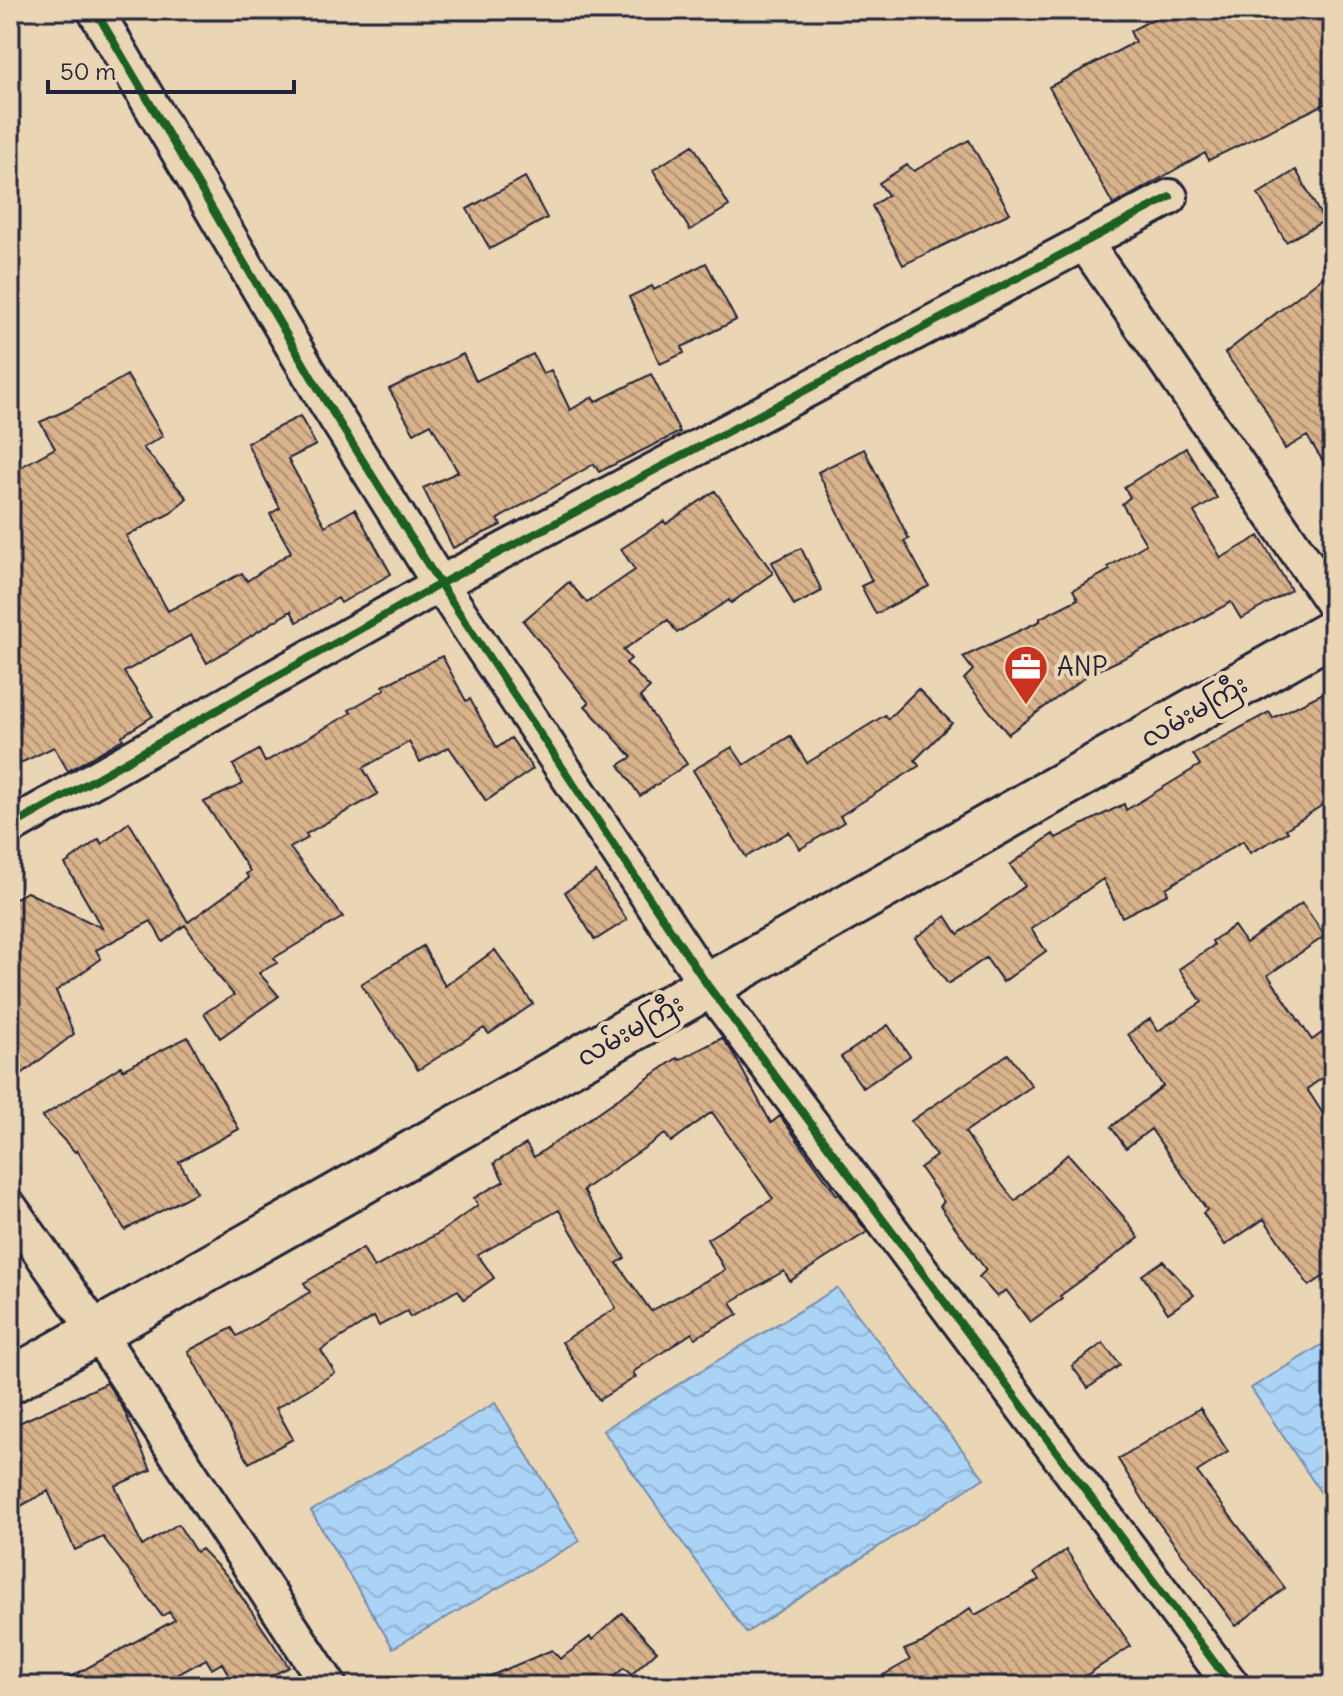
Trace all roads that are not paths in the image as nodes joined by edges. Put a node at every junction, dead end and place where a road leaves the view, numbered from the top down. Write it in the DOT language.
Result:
graph roads {
  1 [pos="95,10"];
  2 [pos="1170,197"];
  3 [pos="1084,242"];
  4 [pos="440,584"];
  5 [pos="1333,603"];
  6 [pos="1333,632"];
  7 [pos="10,827"];
  8 [pos="708,986"];
  9 [pos="10,1208"];
  10 [pos="97,1332"];
  11 [pos="10,1381"];
  12 [pos="329,1686"];
  13 [pos="1232,1686"];
  1 -- 4 [label="street"];
  2 -- 3 [label="street"];
  3 -- 4 [label="street"];
  3 -- 5 [label="street"];
  4 -- 7 [label="street"];
  4 -- 8 [label="street"];
  6 -- 8 [label="main road, လမ်းမကြီး"];
  8 -- 10 [label="main road, လမ်းမကြီး"];
  8 -- 13 [label="street"];
  9 -- 10 [label="street"];
  10 -- 11 [label="main road, လမ်းမကြီး"];
  10 -- 12 [label="street"];
}
